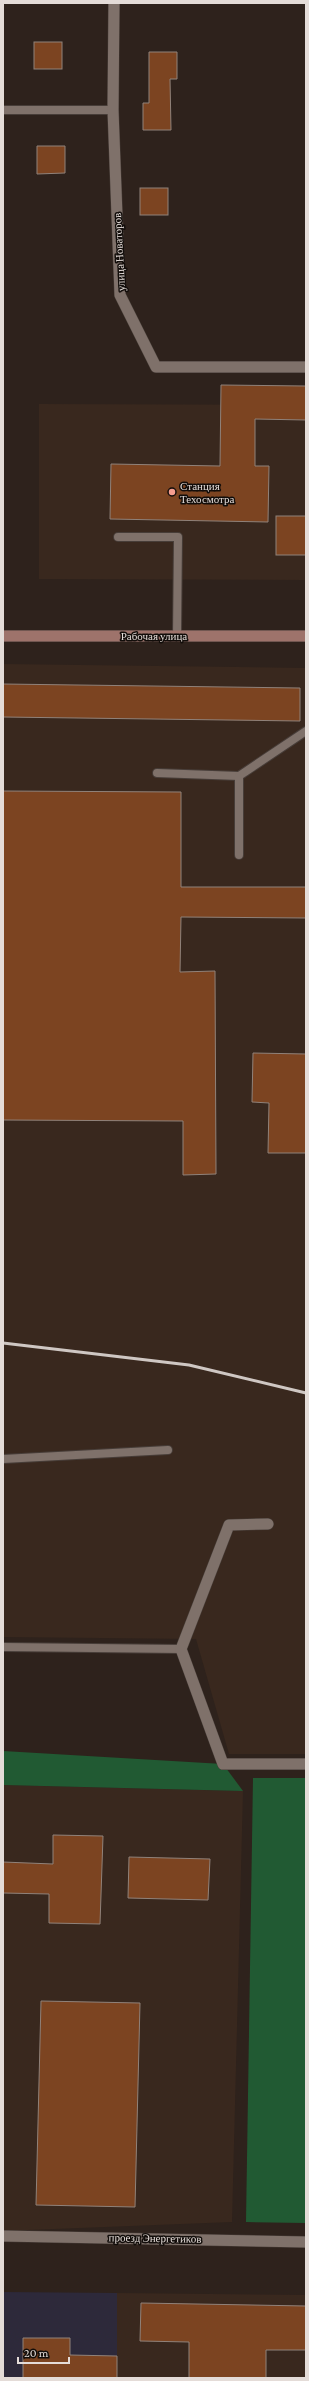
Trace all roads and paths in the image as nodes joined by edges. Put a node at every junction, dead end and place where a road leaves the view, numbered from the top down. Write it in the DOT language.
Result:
graph roads {
  1 [pos="114,3"];
  2 [pos="3,110"];
  3 [pos="113,110"];
  4 [pos="306,367"];
  5 [pos="118,537"];
  6 [pos="3,636"];
  7 [pos="177,636"];
  8 [pos="306,636"];
  9 [pos="306,731"];
  10 [pos="156,773"];
  11 [pos="239,776"];
  12 [pos="239,855"];
  13 [pos="168,1450"];
  14 [pos="3,1458"];
  15 [pos="268,1524"];
  16 [pos="3,1646"];
  17 [pos="181,1649"];
  18 [pos="306,1764"];
  19 [pos="3,2236"];
  20 [pos="306,2242"];
  1 -- 3 [label="street, улица Новаторов"];
  2 -- 3 [label="lane"];
  3 -- 4 [label="street, улица Новаторов"];
  5 -- 7 [label="lane"];
  6 -- 7 [label="main road, Рабочая улица"];
  7 -- 8 [label="main road, Рабочая улица"];
  9 -- 11 [label="lane"];
  10 -- 11 [label="lane"];
  11 -- 12 [label="lane"];
  13 -- 14 [label="lane"];
  15 -- 17 [label="street"];
  16 -- 17 [label="lane"];
  17 -- 18 [label="street"];
  19 -- 20 [label="street, проезд Энергетиков"];
}
